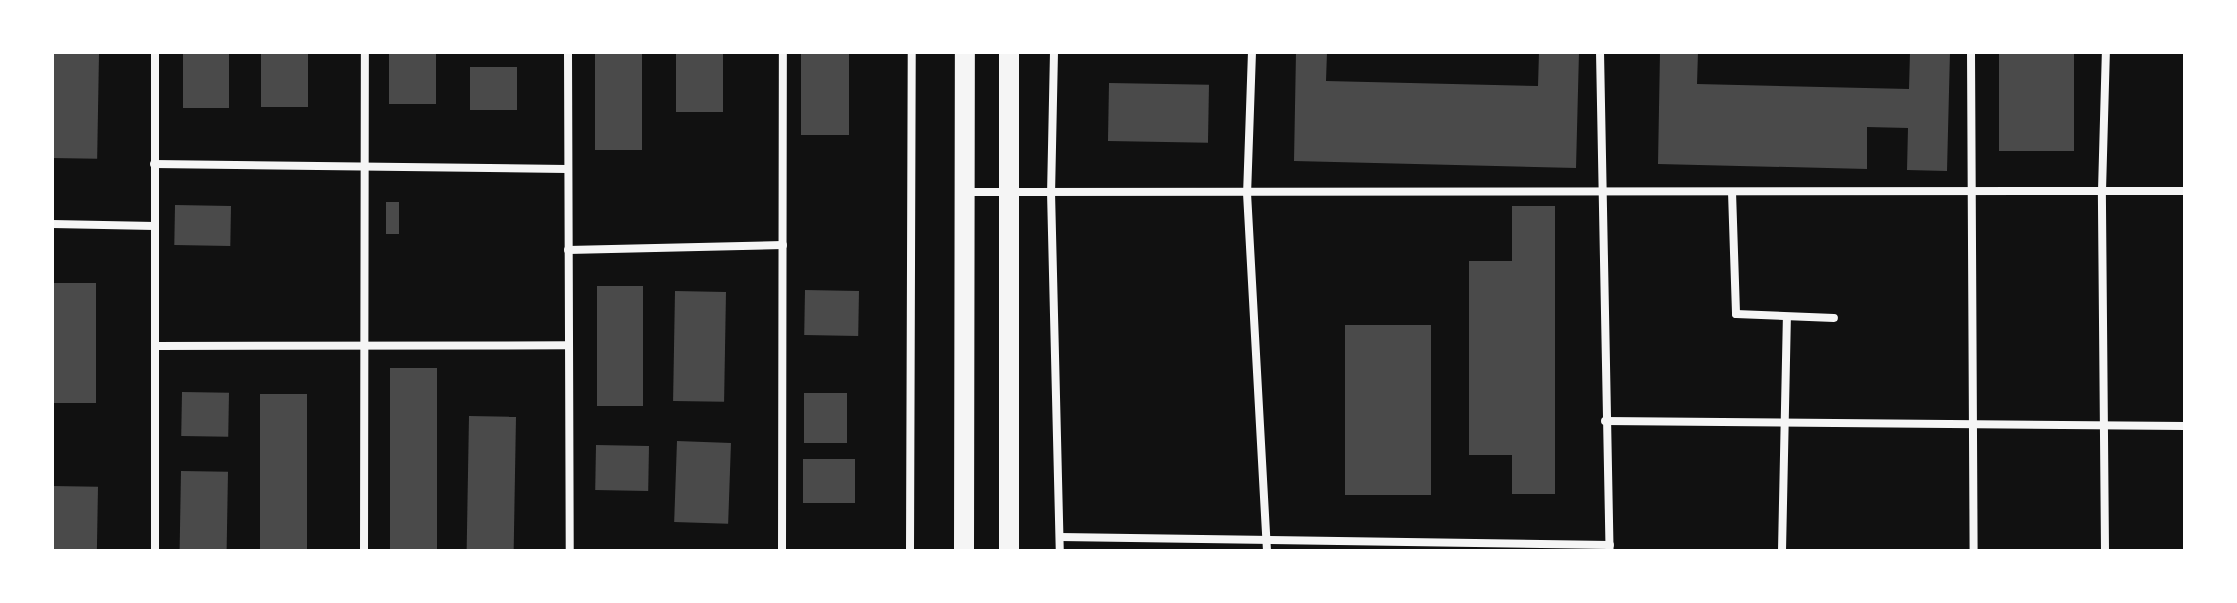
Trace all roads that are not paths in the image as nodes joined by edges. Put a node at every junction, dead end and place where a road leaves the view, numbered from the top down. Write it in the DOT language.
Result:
graph roads {
  1 [pos="155,52"];
  2 [pos="365,52"];
  3 [pos="568,52"];
  4 [pos="783,52"];
  5 [pos="912,52"];
  6 [pos="965,52"];
  7 [pos="1009,52"];
  8 [pos="1054,52"];
  9 [pos="1252,52"];
  10 [pos="1600,52"];
  11 [pos="1971,52"];
  12 [pos="2106,52"];
  13 [pos="154,164"];
  14 [pos="364,165"];
  15 [pos="567,169"];
  16 [pos="2102,191"];
  17 [pos="2185,191"];
  18 [pos="965,192"];
  19 [pos="1009,192"];
  20 [pos="1051,192"];
  21 [pos="1601,192"];
  22 [pos="1732,192"];
  23 [pos="1970,192"];
  24 [pos="1247,193"];
  25 [pos="52,224"];
  26 [pos="155,226"];
  27 [pos="783,245"];
  28 [pos="568,250"];
  29 [pos="1834,318"];
  30 [pos="1787,319"];
  31 [pos="568,345"];
  32 [pos="156,346"];
  33 [pos="364,347"];
  34 [pos="1781,420"];
  35 [pos="1605,421"];
  36 [pos="1972,425"];
  37 [pos="2104,425"];
  38 [pos="2185,426"];
  39 [pos="1060,537"];
  40 [pos="1267,539"];
  41 [pos="1610,548"];
  42 [pos="155,551"];
  43 [pos="364,551"];
  44 [pos="570,551"];
  45 [pos="782,551"];
  46 [pos="910,551"];
  47 [pos="964,551"];
  48 [pos="1009,551"];
  49 [pos="1060,551"];
  50 [pos="1267,551"];
  51 [pos="1782,551"];
  52 [pos="1974,551"];
  53 [pos="2105,551"];
  1 -- 13 [label="street"];
  2 -- 14 [label="street"];
  3 -- 15 [label="street"];
  4 -- 27 [label="street"];
  5 -- 46 [label="street"];
  6 -- 18 [label="main road"];
  7 -- 19 [label="main road"];
  8 -- 20 [label="street"];
  9 -- 24 [label="street"];
  10 -- 21 [label="street"];
  11 -- 23 [label="street"];
  12 -- 16 [label="street"];
  13 -- 14 [label="street"];
  13 -- 26 [label="street"];
  14 -- 15 [label="street"];
  14 -- 33 [label="street"];
  15 -- 28 [label="street"];
  16 -- 17 [label="street"];
  16 -- 23 [label="street"];
  16 -- 37 [label="street"];
  18 -- 19 [label="street"];
  18 -- 47 [label="main road"];
  19 -- 20 [label="street"];
  19 -- 48 [label="main road"];
  20 -- 24 [label="street"];
  20 -- 39 [label="street"];
  21 -- 22 [label="street"];
  21 -- 24 [label="street"];
  21 -- 35 [label="street"];
  22 -- 23 [label="street"];
  22 -- 30 [label="street"];
  23 -- 36 [label="street"];
  24 -- 40 [label="street"];
  25 -- 26 [label="street"];
  26 -- 32 [label="street"];
  27 -- 28 [label="street"];
  27 -- 45 [label="street"];
  28 -- 31 [label="street"];
  29 -- 30 [label="street"];
  30 -- 34 [label="street"];
  31 -- 33 [label="street"];
  31 -- 44 [label="street"];
  32 -- 33 [label="street"];
  32 -- 42 [label="street"];
  33 -- 43 [label="street"];
  34 -- 35 [label="street"];
  34 -- 36 [label="street"];
  34 -- 51 [label="street"];
  35 -- 41 [label="street"];
  36 -- 37 [label="street"];
  36 -- 52 [label="street"];
  37 -- 38 [label="street"];
  37 -- 53 [label="street"];
  39 -- 40 [label="street"];
  39 -- 49 [label="street"];
  40 -- 41 [label="street"];
  40 -- 50 [label="street"];
}
